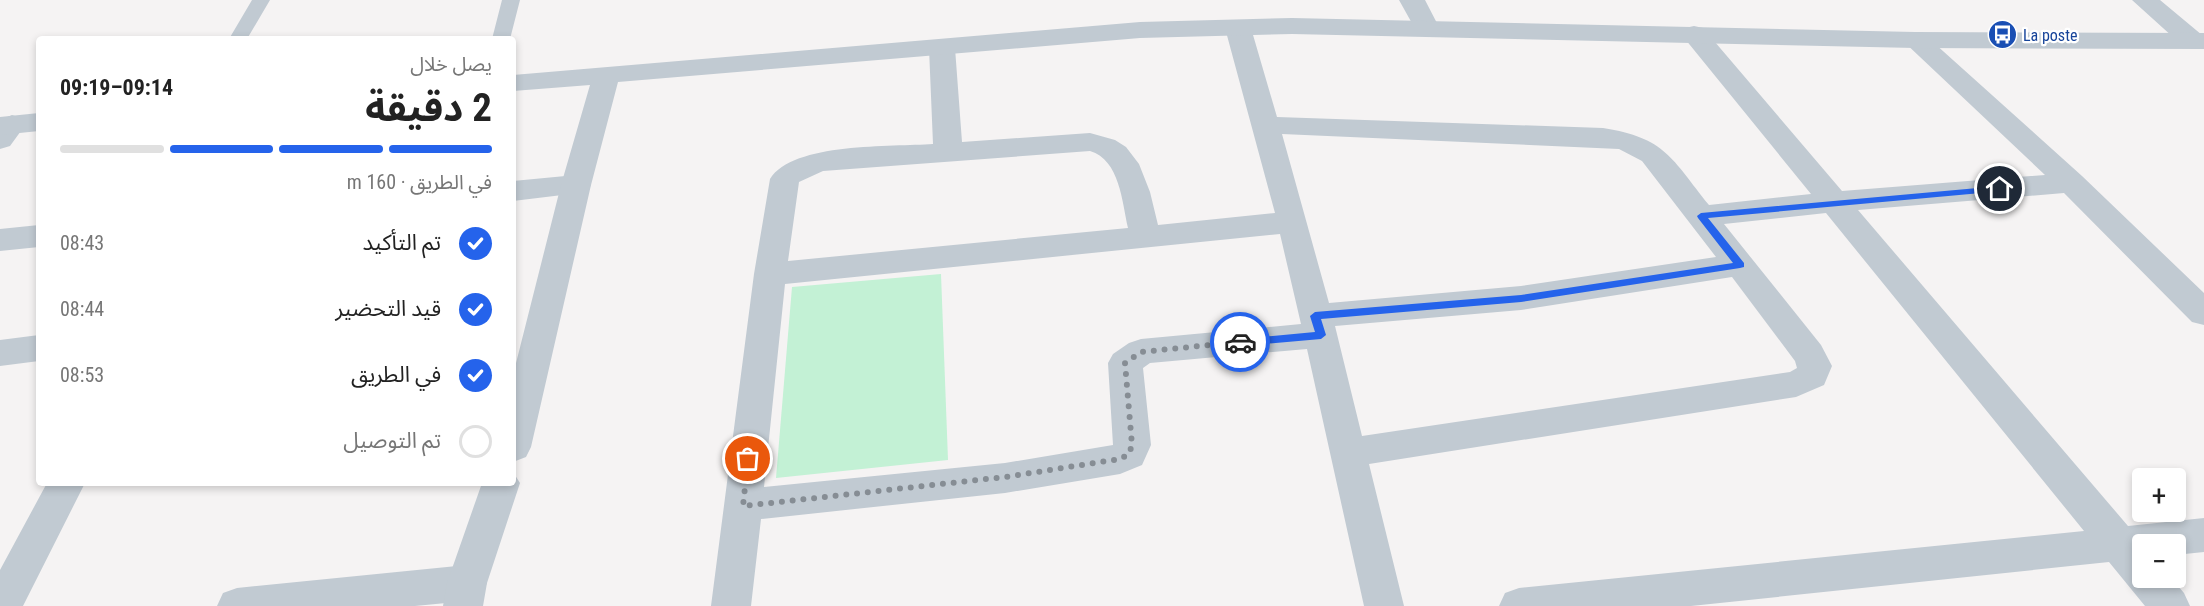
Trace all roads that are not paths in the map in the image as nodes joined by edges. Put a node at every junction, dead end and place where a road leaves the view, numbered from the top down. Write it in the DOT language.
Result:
graph roads {
  1 [pos="261,0"];
  2 [pos="511,0"];
  3 [pos="1412,0"];
  4 [pos="2145,0"];
  5 [pos="1238,28"];
  6 [pos="1427,29"];
  7 [pos="1695,34"];
  8 [pos="240,36"];
  9 [pos="502,36"];
  10 [pos="1915,40"];
  11 [pos="2199,41"];
  12 [pos="942,48"];
  13 [pos="606,76"];
  14 [pos="516,83"];
  15 [pos="1265,125"];
  16 [pos="948,153"];
  17 [pos="2071,183"];
  18 [pos="576,185"];
  19 [pos="516,191"];
  20 [pos="1834,202"];
  21 [pos="1701,216"];
  22 [pos="1293,222"];
  23 [pos="36,236"];
  24 [pos="1145,236"];
  25 [pos="0,240"];
  26 [pos="1740,265"];
  27 [pos="770,274"];
  28 [pos="2204,313"];
  29 [pos="1318,325"];
  30 [pos="36,348"];
  31 [pos="0,353"];
  32 [pos="516,430"];
  33 [pos="1348,453"];
  34 [pos="64,486"];
  35 [pos="500,486"];
  36 [pos="743,506"];
  37 [pos="2204,535"];
  38 [pos="2130,558"];
  39 [pos="2155,588"];
  40 [pos="465,595"];
  41 [pos="2,606"];
  42 [pos="237,606"];
  43 [pos="731,606"];
  44 [pos="1383,606"];
  45 [pos="1519,606"];
  46 [pos="2170,606"];
  1 -- 8 [label="lane"];
  2 -- 9 [label="lane"];
  3 -- 6 [label="street"];
  4 -- 11 [label="street"];
  5 -- 6 [label="street"];
  5 -- 12 [label="street"];
  5 -- 15 [label="street"];
  6 -- 7 [label="street"];
  7 -- 10 [label="street"];
  7 -- 20 [label="street"];
  10 -- 11 [label="street"];
  10 -- 17 [label="street"];
  12 -- 13 [label="street"];
  12 -- 16 [label="street"];
  13 -- 14 [label="street"];
  13 -- 18 [label="street"];
  15 -- 21 [label="street"];
  15 -- 22 [label="street"];
  16 -- 24 [label="street"];
  16 -- 27 [label="street"];
  17 -- 20 [label="street"];
  17 -- 28 [label="street"];
  18 -- 19 [label="street"];
  18 -- 32 [label="street"];
  20 -- 21 [label="street"];
  20 -- 38 [label="street"];
  21 -- 26 [label="street"];
  22 -- 24 [label="street"];
  22 -- 29 [label="street"];
  23 -- 25 [label="street"];
  24 -- 27 [label="street"];
  26 -- 29 [label="street"];
  26 -- 33 [label="street"];
  27 -- 36 [label="street"];
  29 -- 33 [label="street"];
  29 -- 36 [label="street"];
  30 -- 31 [label="street"];
  33 -- 44 [label="street"];
  34 -- 41 [label="street"];
  35 -- 40 [label="street"];
  36 -- 43 [label="street"];
  37 -- 38 [label="street"];
  38 -- 45 [label="street"];
  39 -- 46 [label="street"];
  40 -- 42 [label="street"];
}
